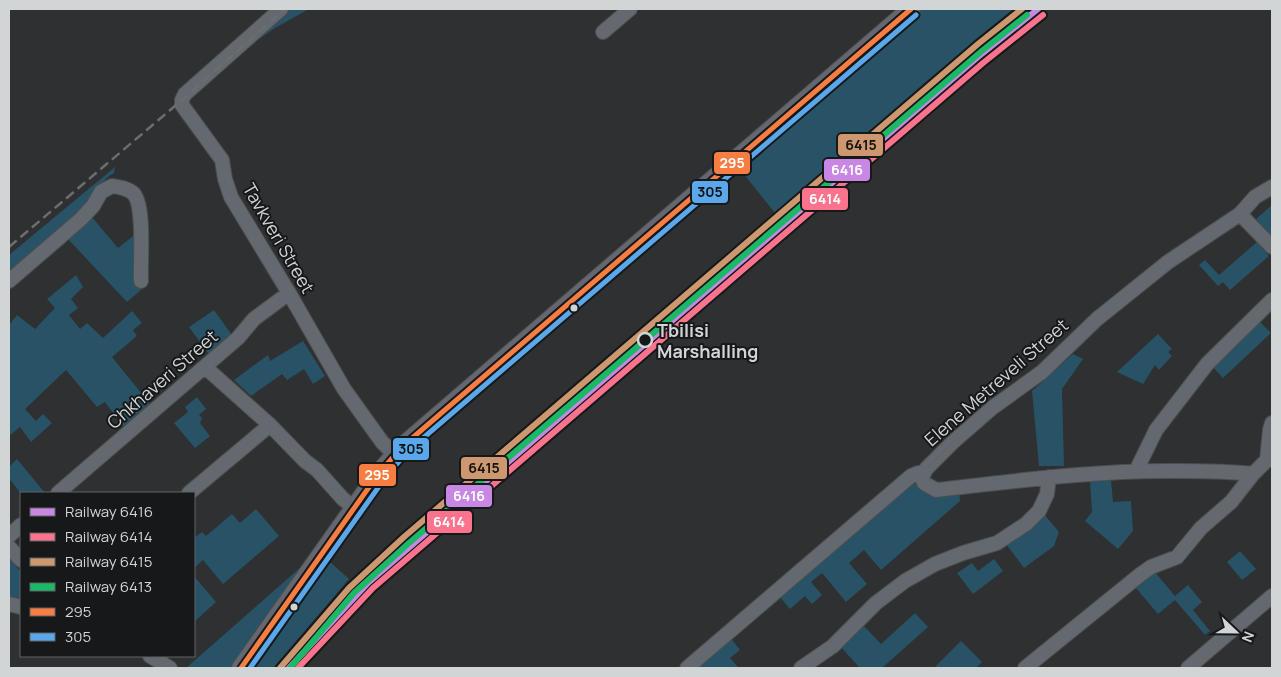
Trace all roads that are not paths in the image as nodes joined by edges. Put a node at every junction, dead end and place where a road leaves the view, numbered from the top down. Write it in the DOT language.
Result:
graph roads {
  1 [pos="281,9"];
  2 [pos="630,9"];
  3 [pos="911,9"];
  4 [pos="603,32"];
  5 [pos="1272,187"];
  6 [pos="1240,214"];
  7 [pos="1272,247"];
  8 [pos="9,281"];
  9 [pos="141,281"];
  10 [pos="289,293"];
  11 [pos="1272,300"];
  12 [pos="205,367"];
  13 [pos="1272,423"];
  14 [pos="270,425"];
  15 [pos="395,455"];
  16 [pos="1269,460"];
  17 [pos="1136,471"];
  18 [pos="924,473"];
  19 [pos="1253,474"];
  20 [pos="1049,477"];
  21 [pos="59,492"];
  22 [pos="190,492"];
  23 [pos="355,508"];
  24 [pos="20,526"];
  25 [pos="9,536"];
  26 [pos="9,547"];
  27 [pos="20,559"];
  28 [pos="1272,596"];
  29 [pos="152,657"];
  30 [pos="170,668"];
  31 [pos="241,668"];
  32 [pos="687,668"];
  33 [pos="802,668"];
  34 [pos="1025,668"];
  35 [pos="1188,668"];
  1 -- 10 [label="street, Tavkveri Street"];
  2 -- 4 [label="street"];
  3 -- 15 [label="main road"];
  5 -- 6 [label="street, Elene Metreveli Street"];
  6 -- 7 [label="street"];
  6 -- 18 [label="street, Elene Metreveli Street"];
  8 -- 9 [label="street"];
  10 -- 12 [label="street, Chkhaveri Street"];
  10 -- 15 [label="street, Tavkveri Street"];
  11 -- 17 [label="street"];
  12 -- 14 [label="street"];
  12 -- 21 [label="street, Chkhaveri Street"];
  13 -- 16 [label="street"];
  14 -- 22 [label="street"];
  14 -- 23 [label="street"];
  15 -- 23 [label="main road"];
  16 -- 19 [label="street"];
  17 -- 19 [label="street"];
  17 -- 20 [label="street"];
  18 -- 20 [label="street, Elene Metreveli Street"];
  18 -- 32 [label="street"];
  19 -- 34 [label="street"];
  20 -- 33 [label="street"];
  23 -- 31 [label="main road"];
  24 -- 25 [label="street"];
  26 -- 27 [label="street"];
  28 -- 35 [label="street"];
  29 -- 30 [label="street"];
}
